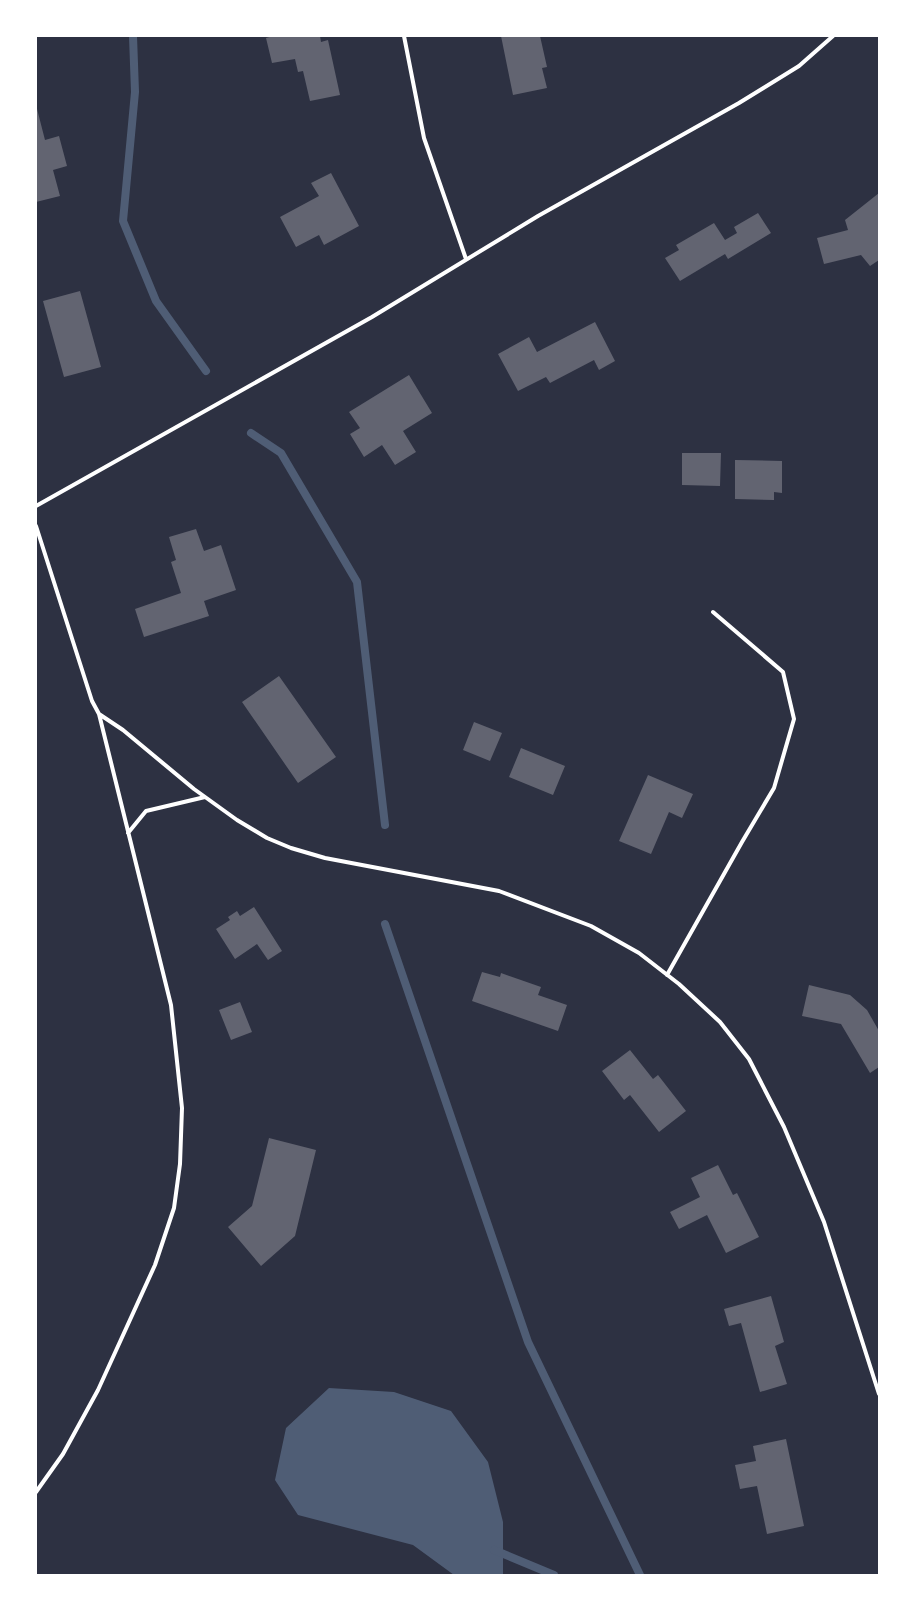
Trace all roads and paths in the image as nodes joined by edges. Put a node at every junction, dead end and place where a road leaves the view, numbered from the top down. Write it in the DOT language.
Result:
graph roads {
  1 [pos="404,36"];
  2 [pos="833,36"];
  3 [pos="466,259"];
  4 [pos="36,506"];
  5 [pos="36,526"];
  6 [pos="713,612"];
  7 [pos="99,714"];
  8 [pos="205,797"];
  9 [pos="128,833"];
  10 [pos="667,975"];
  11 [pos="879,1394"];
  12 [pos="36,1492"];
  1 -- 3 [label="street"];
  2 -- 3 [label="street"];
  3 -- 4 [label="street"];
  5 -- 7 [label="street"];
  6 -- 10 [label="street"];
  7 -- 8 [label="street"];
  7 -- 9 [label="street"];
  8 -- 9 [label="street"];
  8 -- 10 [label="street"];
  9 -- 12 [label="street"];
  10 -- 11 [label="street"];
}
